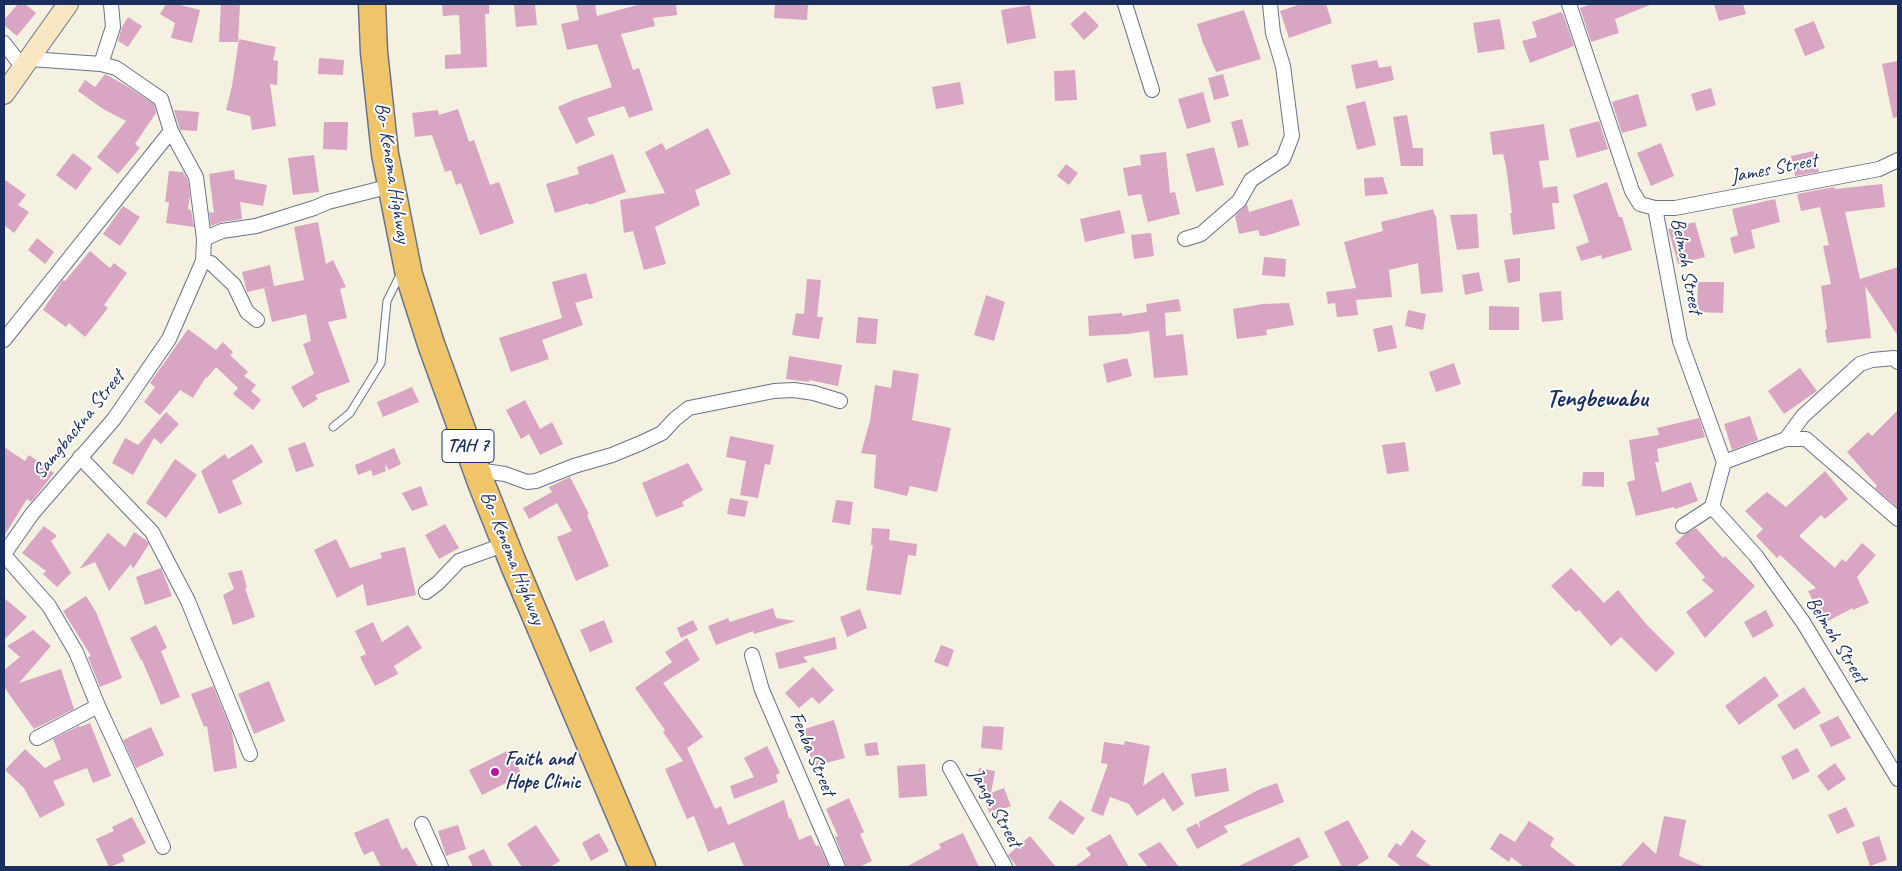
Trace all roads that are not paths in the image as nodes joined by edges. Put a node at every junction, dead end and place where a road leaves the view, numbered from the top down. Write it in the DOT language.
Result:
graph roads {
  1 [pos="68,4"];
  2 [pos="111,4"];
  3 [pos="372,4"];
  4 [pos="1125,4"];
  5 [pos="1270,4"];
  6 [pos="1569,4"];
  7 [pos="4,43"];
  8 [pos="28,62"];
  9 [pos="101,64"];
  10 [pos="1152,90"];
  11 [pos="4,94"];
  12 [pos="171,131"];
  13 [pos="1898,160"];
  14 [pos="391,186"];
  15 [pos="1655,208"];
  16 [pos="204,239"];
  17 [pos="1185,239"];
  18 [pos="203,261"];
  19 [pos="407,265"];
  20 [pos="257,320"];
  21 [pos="4,340"];
  22 [pos="1898,362"];
  23 [pos="840,401"];
  24 [pos="333,427"];
  25 [pos="1786,439"];
  26 [pos="80,457"];
  27 [pos="1724,462"];
  28 [pos="477,470"];
  29 [pos="1712,507"];
  30 [pos="1898,519"];
  31 [pos="1683,526"];
  32 [pos="506,544"];
  33 [pos="4,555"];
  34 [pos="426,592"];
  35 [pos="752,655"];
  36 [pos="98,706"];
  37 [pos="37,738"];
  38 [pos="250,754"];
  39 [pos="950,768"];
  40 [pos="1898,778"];
  41 [pos="422,824"];
  42 [pos="163,847"];
  43 [pos="441,867"];
  44 [pos="642,867"];
  45 [pos="838,867"];
  46 [pos="1005,867"];
  1 -- 8 [label="street"];
  2 -- 9 [label="street"];
  3 -- 14 [label="highway, Bo- Kenema Highway / TAH 7"];
  4 -- 10 [label="street"];
  5 -- 17 [label="street"];
  6 -- 15 [label="street, Belmoh Street"];
  7 -- 8 [label="street"];
  8 -- 9 [label="street"];
  8 -- 11 [label="street"];
  9 -- 12 [label="street"];
  12 -- 16 [label="street"];
  12 -- 21 [label="street"];
  13 -- 15 [label="street, James Street"];
  14 -- 16 [label="street"];
  14 -- 19 [label="highway, Bo- Kenema Highway / TAH 7"];
  15 -- 27 [label="street, Belmoh Street"];
  16 -- 18 [label="street"];
  18 -- 20 [label="street"];
  18 -- 26 [label="street, Samgbackna Street"];
  19 -- 24 [label="lane"];
  19 -- 28 [label="highway, Bo- Kenema Highway / TAH 7"];
  22 -- 25 [label="street"];
  23 -- 28 [label="street"];
  25 -- 27 [label="street"];
  25 -- 30 [label="street"];
  26 -- 33 [label="street, Samgbackna Street"];
  26 -- 38 [label="street"];
  27 -- 29 [label="street"];
  28 -- 32 [label="highway, Bo- Kenema Highway / TAH 7"];
  29 -- 31 [label="street"];
  29 -- 40 [label="street, Belmoh Street"];
  32 -- 34 [label="street"];
  32 -- 44 [label="highway, Bo- Kenema Highway / TAH 7"];
  33 -- 36 [label="street"];
  35 -- 45 [label="street, Fenba Street"];
  36 -- 37 [label="street"];
  36 -- 42 [label="street"];
  39 -- 46 [label="street, Janga Street"];
  41 -- 43 [label="street"];
}
